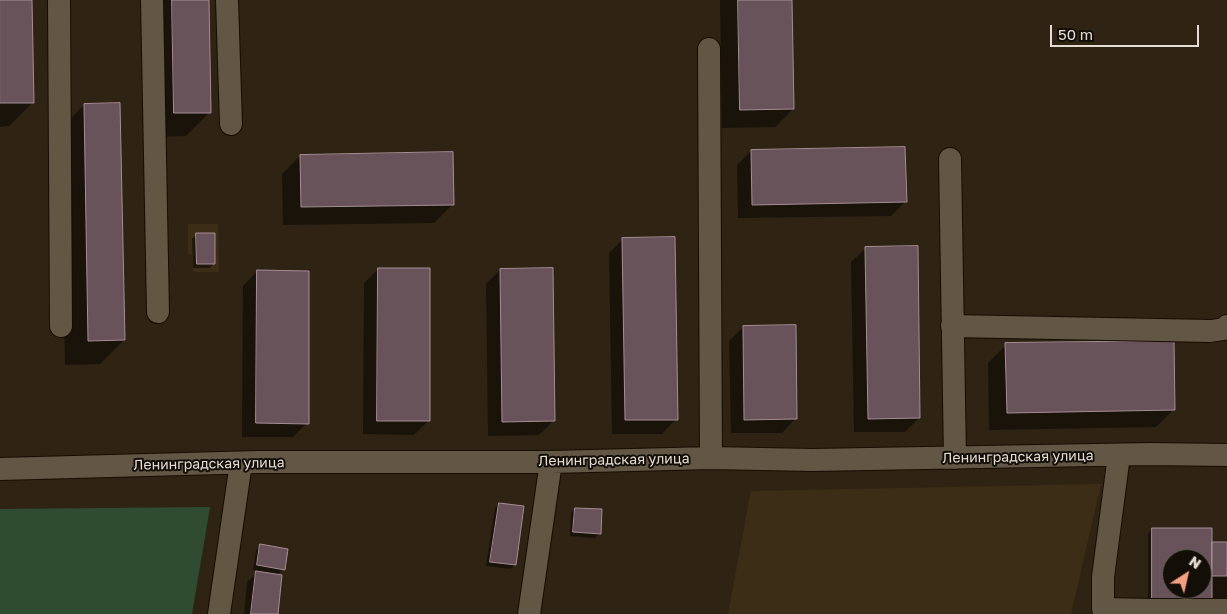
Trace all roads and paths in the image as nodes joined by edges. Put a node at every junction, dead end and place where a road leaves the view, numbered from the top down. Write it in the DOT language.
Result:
graph roads {
  1 [pos="59,0"];
  2 [pos="152,0"];
  3 [pos="227,0"];
  4 [pos="709,49"];
  5 [pos="231,124"];
  6 [pos="950,159"];
  7 [pos="158,312"];
  8 [pos="61,326"];
  9 [pos="952,326"];
  10 [pos="1227,326"];
  11 [pos="1119,455"];
  12 [pos="1227,455"];
  13 [pos="711,458"];
  14 [pos="956,458"];
  15 [pos="551,462"];
  16 [pos="241,463"];
  17 [pos="0,469"];
  18 [pos="1227,610"];
  19 [pos="1154,612"];
  20 [pos="219,614"];
  21 [pos="529,614"];
  1 -- 8 [label="street"];
  2 -- 7 [label="street"];
  3 -- 5 [label="street"];
  4 -- 13 [label="street"];
  6 -- 9 [label="street"];
  9 -- 10 [label="street"];
  9 -- 14 [label="street"];
  11 -- 12 [label="street, Ленинградская улица"];
  11 -- 14 [label="street, Ленинградская улица"];
  11 -- 19 [label="street"];
  13 -- 14 [label="street, Ленинградская улица"];
  13 -- 15 [label="street, Ленинградская улица"];
  15 -- 16 [label="street, Ленинградская улица"];
  15 -- 21 [label="street"];
  16 -- 17 [label="street, Ленинградская улица"];
  16 -- 20 [label="street"];
  18 -- 19 [label="street"];
}
